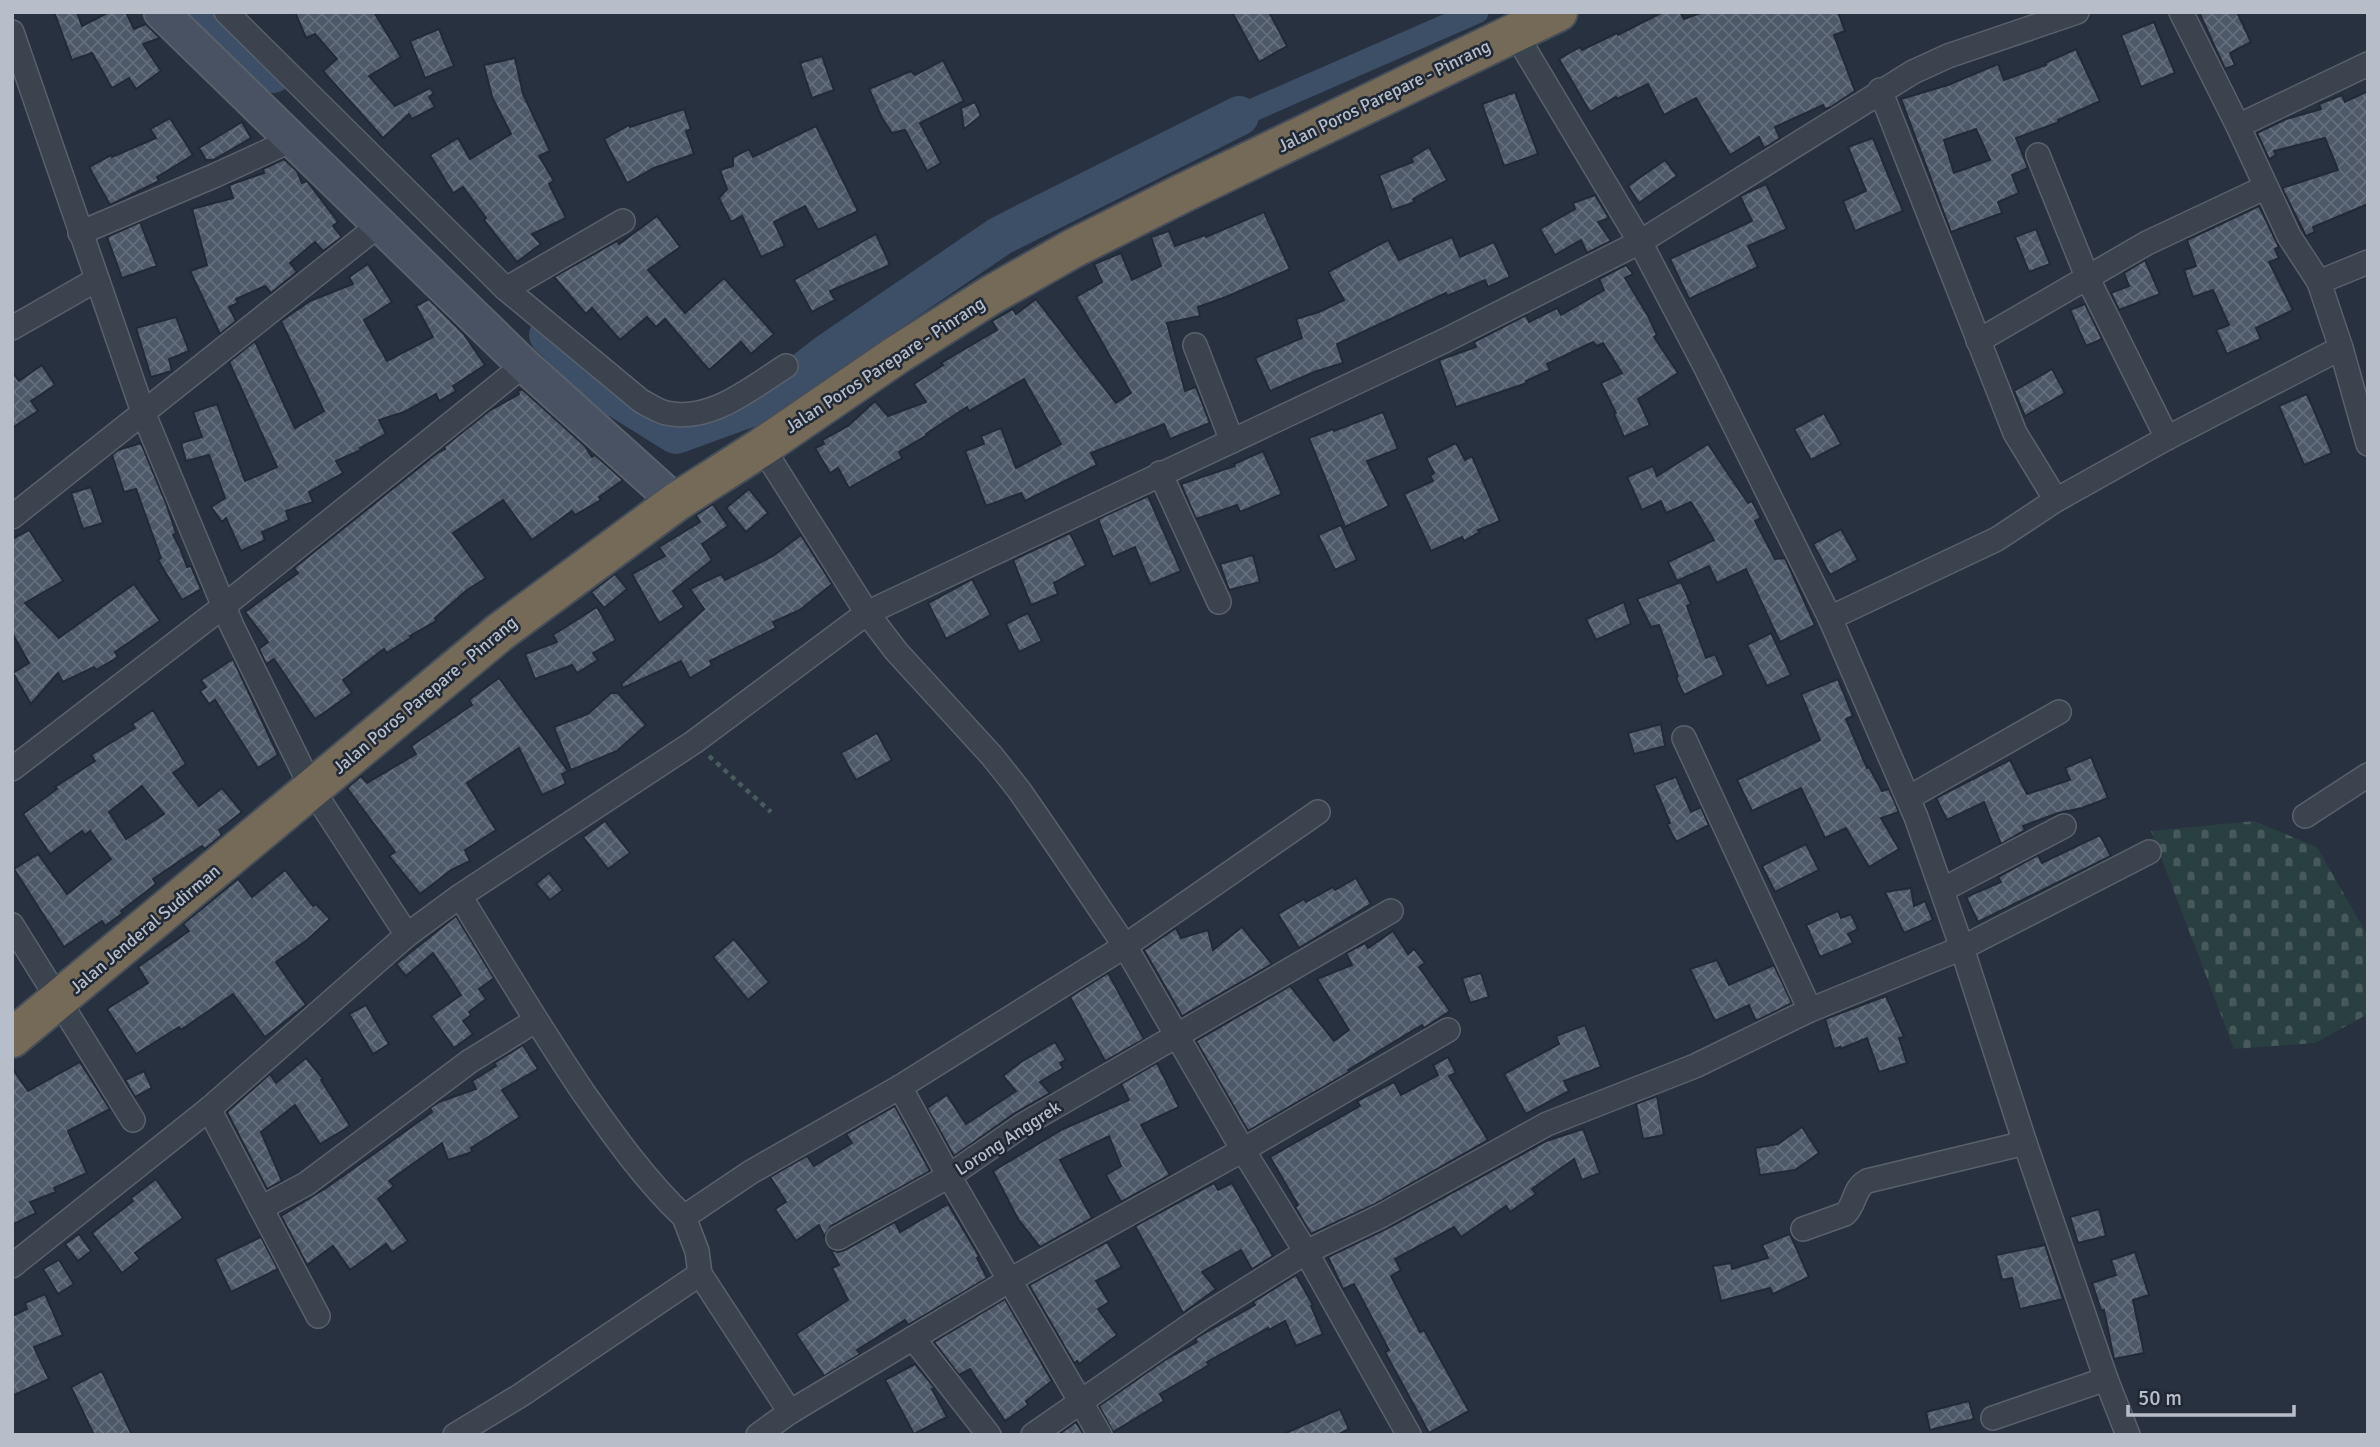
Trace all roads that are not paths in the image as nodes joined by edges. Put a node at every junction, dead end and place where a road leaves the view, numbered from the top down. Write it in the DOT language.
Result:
graph roads {
  1 [pos="161,12"];
  2 [pos="226,12"];
  3 [pos="1558,12"];
  4 [pos="2077,12"];
  5 [pos="2181,12"];
  6 [pos="12,32"];
  7 [pos="1515,33"];
  8 [pos="2368,64"];
  9 [pos="1880,90"];
  10 [pos="2238,126"];
  11 [pos="292,140"];
  12 [pos="2038,155"];
  13 [pos="2266,187"];
  14 [pos="623,221"];
  15 [pos="379,225"];
  16 [pos="80,233"];
  17 [pos="1640,242"];
  18 [pos="2368,262"];
  19 [pos="2088,279"];
  20 [pos="96,280"];
  21 [pos="2319,282"];
  22 [pos="506,289"];
  23 [pos="12,328"];
  24 [pos="1978,341"];
  25 [pos="1195,345"];
  26 [pos="2341,348"];
  27 [pos="524,365"];
  28 [pos="786,366"];
  29 [pos="143,412"];
  30 [pos="2167,438"];
  31 [pos="1232,441"];
  32 [pos="2368,444"];
  33 [pos="762,447"];
  34 [pos="1160,473"];
  35 [pos="2056,500"];
  36 [pos="676,502"];
  37 [pos="12,517"];
  38 [pos="1219,603"];
  39 [pos="224,606"];
  40 [pos="867,613"];
  41 [pos="1830,618"];
  42 [pos="2059,712"];
  43 [pos="1684,738"];
  44 [pos="12,769"];
  45 [pos="2368,775"];
  46 [pos="312,789"];
  47 [pos="1908,798"];
  48 [pos="1318,812"];
  49 [pos="2305,816"];
  50 [pos="277,818"];
  51 [pos="2064,826"];
  52 [pos="2149,852"];
  53 [pos="1942,890"];
  54 [pos="460,896"];
  55 [pos="1391,911"];
  56 [pos="12,925"];
  57 [pos="407,935"];
  58 [pos="1125,946"];
  59 [pos="1962,948"];
  60 [pos="59,1001"];
  61 [pos="1810,1010"];
  62 [pos="535,1021"];
  63 [pos="1448,1030"];
  64 [pos="1176,1036"];
  65 [pos="12,1038"];
  66 [pos="900,1087"];
  67 [pos="209,1109"];
  68 [pos="133,1120"];
  69 [pos="2025,1143"];
  70 [pos="1243,1150"];
  71 [pos="949,1176"];
  72 [pos="261,1208"];
  73 [pos="684,1217"];
  74 [pos="1803,1229"];
  75 [pos="838,1238"];
  76 [pos="1306,1252"];
  77 [pos="12,1266"];
  78 [pos="700,1274"];
  79 [pos="1010,1280"];
  80 [pos="317,1316"];
  81 [pos="913,1338"];
  82 [pos="2106,1379"];
  83 [pos="1079,1401"];
  84 [pos="790,1412"];
  85 [pos="1993,1418"];
  86 [pos="455,1435"];
  87 [pos="758,1435"];
  88 [pos="989,1435"];
  89 [pos="1033,1435"];
  90 [pos="1100,1435"];
  91 [pos="1409,1435"];
  92 [pos="2128,1435"];
  1 -- 11 [label="street"];
  2 -- 22 [label="street"];
  3 -- 7 [label="highway, Jalan Poros Parepare - Pinrang"];
  4 -- 9 [label="street"];
  5 -- 10 [label="street"];
  6 -- 16 [label="street"];
  7 -- 17 [label="street"];
  7 -- 33 [label="highway, Jalan Poros Parepare - Pinrang"];
  8 -- 10 [label="street"];
  9 -- 17 [label="street"];
  9 -- 24 [label="street"];
  10 -- 13 [label="street"];
  11 -- 15 [label="street"];
  11 -- 16 [label="street"];
  12 -- 19 [label="street"];
  13 -- 19 [label="street"];
  13 -- 21 [label="street"];
  14 -- 22 [label="street"];
  15 -- 27 [label="street"];
  15 -- 29 [label="street"];
  16 -- 20 [label="street"];
  17 -- 31 [label="street"];
  17 -- 41 [label="street"];
  18 -- 21 [label="street"];
  19 -- 24 [label="street"];
  19 -- 30 [label="street"];
  20 -- 23 [label="street"];
  20 -- 29 [label="street"];
  21 -- 26 [label="street"];
  22 -- 28 [label="street"];
  24 -- 35 [label="street"];
  25 -- 31 [label="street"];
  26 -- 30 [label="street"];
  26 -- 32 [label="street"];
  27 -- 36 [label="street"];
  27 -- 39 [label="street"];
  29 -- 37 [label="street"];
  29 -- 39 [label="street"];
  30 -- 35 [label="street"];
  31 -- 34 [label="street"];
  33 -- 36 [label="highway, Jalan Poros Parepare - Pinrang"];
  33 -- 40 [label="street"];
  34 -- 38 [label="street"];
  34 -- 40 [label="street"];
  35 -- 41 [label="street"];
  36 -- 46 [label="highway, Jalan Poros Parepare - Pinrang"];
  39 -- 44 [label="street"];
  39 -- 46 [label="street"];
  40 -- 54 [label="street"];
  40 -- 58 [label="street"];
  41 -- 47 [label="street"];
  42 -- 47 [label="street"];
  43 -- 61 [label="street"];
  45 -- 49 [label="street"];
  46 -- 50 [label="highway, Jalan Poros Parepare - Pinrang"];
  46 -- 57 [label="street"];
  47 -- 53 [label="street"];
  48 -- 58 [label="street"];
  50 -- 60 [label="highway, Jalan Jenderal Sudirman"];
  51 -- 53 [label="street"];
  52 -- 59 [label="street"];
  53 -- 59 [label="street"];
  54 -- 57 [label="street"];
  54 -- 62 [label="street"];
  55 -- 64 [label="street, Lorong Anggrek"];
  56 -- 60 [label="street"];
  57 -- 67 [label="street"];
  58 -- 64 [label="street"];
  58 -- 66 [label="street"];
  59 -- 61 [label="street"];
  59 -- 69 [label="street"];
  60 -- 65 [label="highway, Jalan Jenderal Sudirman"];
  60 -- 68 [label="street"];
  61 -- 76 [label="street"];
  62 -- 72 [label="street"];
  62 -- 73 [label="street"];
  63 -- 70 [label="street"];
  64 -- 70 [label="street"];
  64 -- 71 [label="street, Lorong Anggrek"];
  66 -- 71 [label="street"];
  66 -- 73 [label="street"];
  67 -- 72 [label="street"];
  67 -- 77 [label="street"];
  69 -- 74 [label="street"];
  69 -- 82 [label="street"];
  70 -- 76 [label="street"];
  70 -- 79 [label="street"];
  71 -- 75 [label="street, Lorong Anggrek"];
  71 -- 79 [label="street"];
  72 -- 80 [label="street"];
  73 -- 78 [label="street"];
  76 -- 83 [label="street"];
  76 -- 91 [label="street"];
  78 -- 84 [label="street"];
  78 -- 86 [label="street"];
  79 -- 81 [label="street"];
  79 -- 83 [label="street"];
  81 -- 84 [label="street"];
  81 -- 88 [label="street"];
  82 -- 85 [label="street"];
  82 -- 92 [label="street"];
  83 -- 89 [label="street"];
  83 -- 90 [label="street"];
  84 -- 87 [label="street"];
}
